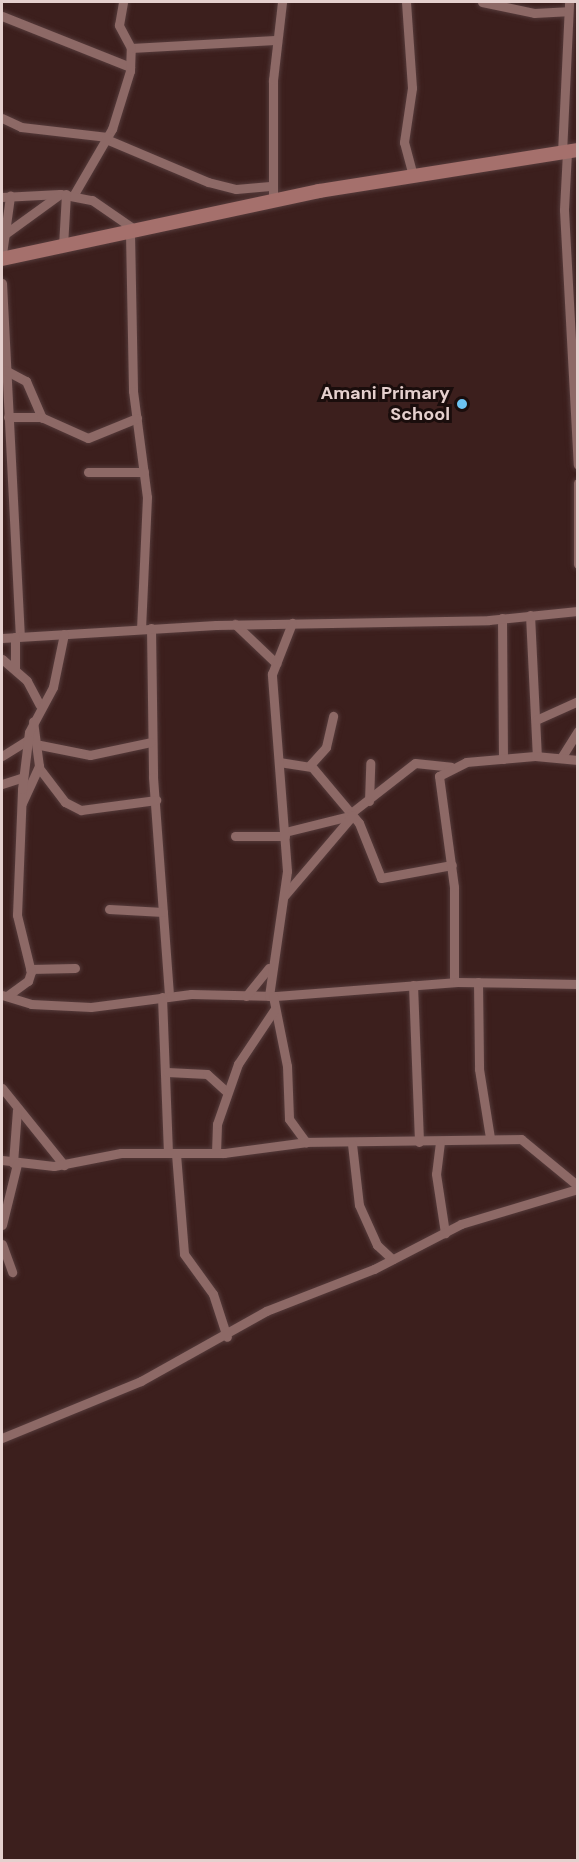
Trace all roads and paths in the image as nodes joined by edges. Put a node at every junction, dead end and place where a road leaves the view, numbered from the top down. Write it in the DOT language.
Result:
graph roads {
  1 [pos="123,2"];
  2 [pos="282,2"];
  3 [pos="406,2"];
  4 [pos="482,2"];
  5 [pos="568,6"];
  6 [pos="2,16"];
  7 [pos="276,40"];
  8 [pos="130,48"];
  9 [pos="130,67"];
  10 [pos="2,118"];
  11 [pos="106,138"];
  12 [pos="569,152"];
  13 [pos="413,176"];
  14 [pos="273,186"];
  15 [pos="66,195"];
  16 [pos="6,196"];
  17 [pos="273,201"];
  18 [pos="134,232"];
  19 [pos="5,234"];
  20 [pos="63,246"];
  21 [pos="2,254"];
  22 [pos="2,259"];
  23 [pos="2,283"];
  24 [pos="2,329"];
  25 [pos="5,370"];
  26 [pos="8,417"];
  27 [pos="42,418"];
  28 [pos="137,418"];
  29 [pos="578,465"];
  30 [pos="88,472"];
  31 [pos="144,472"];
  32 [pos="578,483"];
  33 [pos="13,496"];
  34 [pos="2,497"];
  35 [pos="578,564"];
  36 [pos="578,611"];
  37 [pos="530,615"];
  38 [pos="502,618"];
  39 [pos="292,623"];
  40 [pos="236,624"];
  41 [pos="146,628"];
  42 [pos="64,633"];
  43 [pos="18,637"];
  44 [pos="2,638"];
  45 [pos="2,659"];
  46 [pos="276,663"];
  47 [pos="15,669"];
  48 [pos="578,701"];
  49 [pos="40,705"];
  50 [pos="333,716"];
  51 [pos="33,720"];
  52 [pos="536,720"];
  53 [pos="578,731"];
  54 [pos="28,740"];
  55 [pos="152,742"];
  56 [pos="40,745"];
  57 [pos="2,756"];
  58 [pos="537,756"];
  59 [pos="561,758"];
  60 [pos="503,759"];
  61 [pos="578,760"];
  62 [pos="279,762"];
  63 [pos="370,763"];
  64 [pos="310,765"];
  65 [pos="451,766"];
  66 [pos="39,768"];
  67 [pos="23,777"];
  68 [pos="2,784"];
  69 [pos="156,800"];
  70 [pos="369,801"];
  71 [pos="22,803"];
  72 [pos="352,814"];
  73 [pos="285,834"];
  74 [pos="235,836"];
  75 [pos="452,865"];
  76 [pos="284,896"];
  77 [pos="109,909"];
  78 [pos="163,912"];
  79 [pos="75,968"];
  80 [pos="269,968"];
  81 [pos="30,969"];
  82 [pos="454,982"];
  83 [pos="478,982"];
  84 [pos="578,984"];
  85 [pos="413,985"];
  86 [pos="4,995"];
  87 [pos="246,996"];
  88 [pos="271,996"];
  89 [pos="166,997"];
  90 [pos="274,1010"];
  91 [pos="167,1072"];
  92 [pos="2,1088"];
  93 [pos="227,1092"];
  94 [pos="17,1110"];
  95 [pos="490,1138"];
  96 [pos="306,1142"];
  97 [pos="419,1142"];
  98 [pos="440,1142"];
  99 [pos="352,1144"];
  100 [pos="172,1153"];
  101 [pos="216,1154"];
  102 [pos="2,1160"];
  103 [pos="15,1163"];
  104 [pos="64,1165"];
  105 [pos="578,1187"];
  106 [pos="2,1225"];
  107 [pos="445,1233"];
  108 [pos="2,1244"];
  109 [pos="392,1259"];
  110 [pos="12,1272"];
  111 [pos="228,1337"];
  112 [pos="2,1438"];
  1 -- 8 [label="street"];
  2 -- 7 [label="street"];
  3 -- 13 [label="street"];
  4 -- 5 [label="street"];
  5 -- 12 [label="street"];
  6 -- 9 [label="street"];
  7 -- 8 [label="street"];
  7 -- 14 [label="street"];
  8 -- 9 [label="street"];
  9 -- 11 [label="street"];
  10 -- 11 [label="street"];
  11 -- 14 [label="street"];
  11 -- 15 [label="street"];
  12 -- 13 [label="street"];
  12 -- 29 [label="street"];
  13 -- 17 [label="street"];
  14 -- 17 [label="street"];
  15 -- 16 [label="street"];
  15 -- 18 [label="street"];
  15 -- 19 [label="street"];
  15 -- 20 [label="street"];
  16 -- 19 [label="street"];
  17 -- 18 [label="street"];
  18 -- 20 [label="street"];
  18 -- 28 [label="street"];
  19 -- 21 [label="street"];
  20 -- 22 [label="street"];
  23 -- 24 [label="street"];
  24 -- 25 [label="street"];
  25 -- 26 [label="street"];
  25 -- 27 [label="street"];
  26 -- 27 [label="street"];
  26 -- 33 [label="street"];
  27 -- 28 [label="street"];
  28 -- 31 [label="street"];
  30 -- 31 [label="street"];
  31 -- 41 [label="street"];
  32 -- 35 [label="street"];
  33 -- 34 [label="street"];
  33 -- 43 [label="street"];
  36 -- 37 [label="street"];
  37 -- 38 [label="street"];
  37 -- 52 [label="street"];
  38 -- 39 [label="street"];
  38 -- 60 [label="street"];
  39 -- 40 [label="street"];
  39 -- 46 [label="street"];
  40 -- 41 [label="street"];
  40 -- 46 [label="street"];
  41 -- 42 [label="street"];
  41 -- 55 [label="street"];
  42 -- 43 [label="street"];
  42 -- 49 [label="street"];
  43 -- 44 [label="street"];
  43 -- 47 [label="street"];
  45 -- 47 [label="street"];
  46 -- 62 [label="street"];
  47 -- 49 [label="street"];
  48 -- 52 [label="street"];
  49 -- 51 [label="street"];
  50 -- 64 [label="street"];
  51 -- 54 [label="street"];
  51 -- 56 [label="street"];
  52 -- 58 [label="street"];
  53 -- 59 [label="street"];
  54 -- 57 [label="street"];
  54 -- 67 [label="street"];
  55 -- 56 [label="street"];
  55 -- 69 [label="street"];
  56 -- 66 [label="street"];
  58 -- 59 [label="street"];
  58 -- 60 [label="street"];
  59 -- 61 [label="street"];
  60 -- 65 [label="street"];
  62 -- 64 [label="street"];
  62 -- 73 [label="street"];
  63 -- 70 [label="street"];
  64 -- 72 [label="street"];
  65 -- 70 [label="street"];
  65 -- 75 [label="street"];
  66 -- 69 [label="street"];
  66 -- 71 [label="street"];
  67 -- 68 [label="street"];
  67 -- 71 [label="street"];
  69 -- 78 [label="street"];
  70 -- 72 [label="street"];
  71 -- 81 [label="street"];
  72 -- 73 [label="street"];
  72 -- 75 [label="street"];
  72 -- 76 [label="street"];
  73 -- 74 [label="street"];
  73 -- 76 [label="street"];
  75 -- 82 [label="street"];
  76 -- 80 [label="street"];
  77 -- 78 [label="street"];
  78 -- 89 [label="street"];
  79 -- 81 [label="street"];
  80 -- 87 [label="street"];
  80 -- 88 [label="street"];
  81 -- 86 [label="street"];
  82 -- 83 [label="street"];
  82 -- 85 [label="street"];
  83 -- 84 [label="street"];
  83 -- 95 [label="street"];
  85 -- 88 [label="street"];
  85 -- 97 [label="street"];
  86 -- 89 [label="street"];
  87 -- 88 [label="street"];
  87 -- 89 [label="street"];
  88 -- 90 [label="street"];
  89 -- 91 [label="street"];
  90 -- 93 [label="street"];
  90 -- 96 [label="street"];
  91 -- 93 [label="street"];
  91 -- 100 [label="street"];
  92 -- 94 [label="street"];
  93 -- 101 [label="street"];
  94 -- 103 [label="street"];
  94 -- 104 [label="street"];
  95 -- 98 [label="street"];
  95 -- 105 [label="street"];
  96 -- 99 [label="street"];
  96 -- 101 [label="street"];
  97 -- 98 [label="street"];
  97 -- 99 [label="street"];
  98 -- 107 [label="street"];
  99 -- 109 [label="street"];
  100 -- 101 [label="street"];
  100 -- 104 [label="street"];
  100 -- 111 [label="street"];
  102 -- 103 [label="street"];
  103 -- 104 [label="street"];
  103 -- 106 [label="street"];
  105 -- 107 [label="street"];
  107 -- 109 [label="street"];
  108 -- 110 [label="street"];
  109 -- 111 [label="street"];
  111 -- 112 [label="street"];
}
